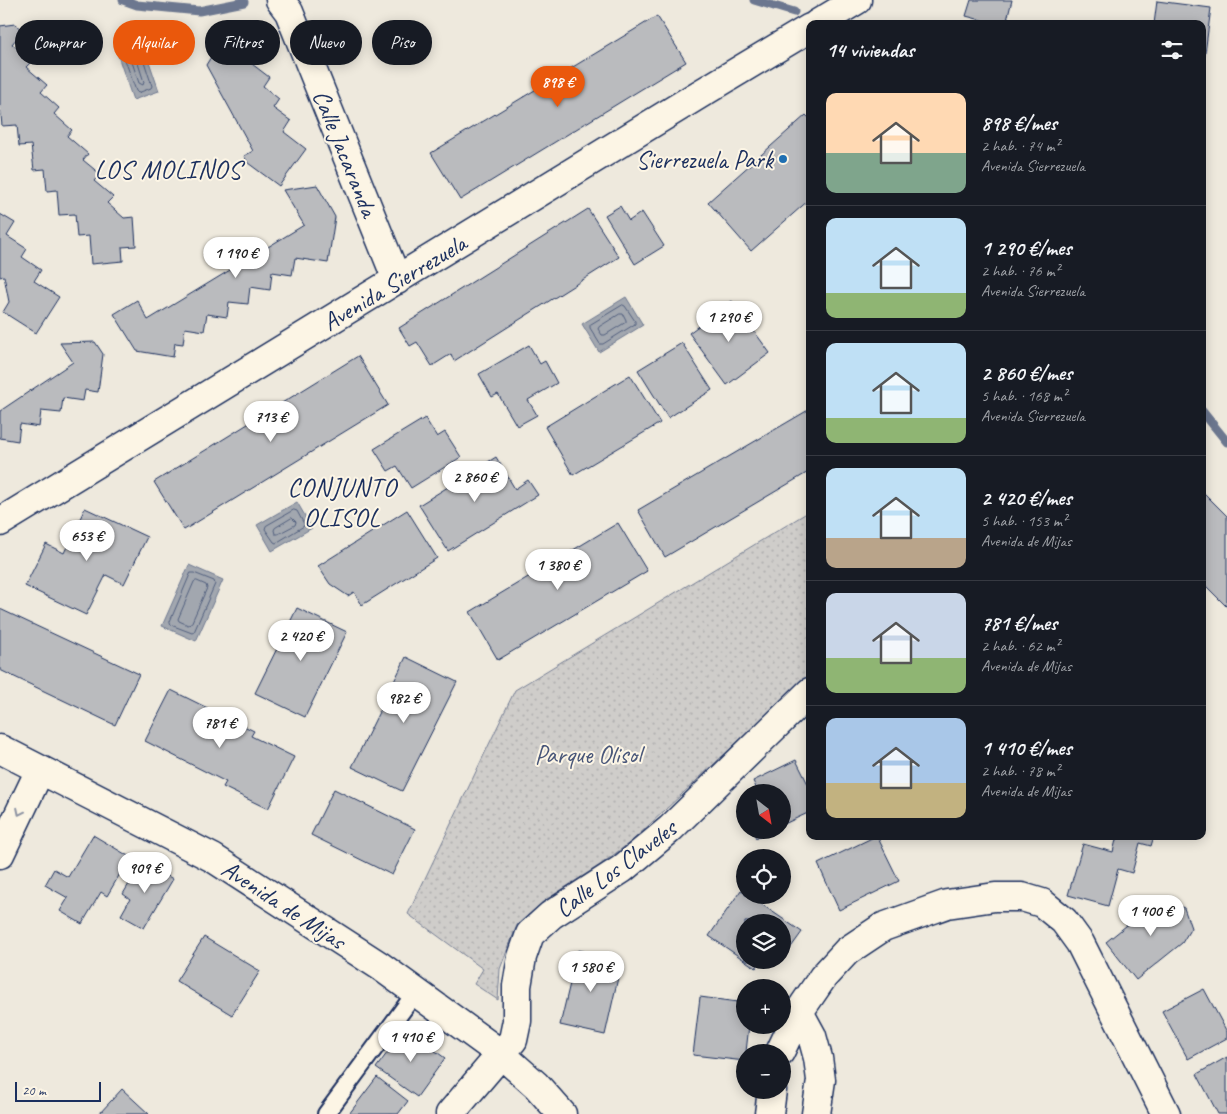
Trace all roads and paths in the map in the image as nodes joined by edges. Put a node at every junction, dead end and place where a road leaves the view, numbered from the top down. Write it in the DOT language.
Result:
graph roads {
  1 [pos="280,0"];
  2 [pos="857,0"];
  3 [pos="824,20"];
  4 [pos="799,35"];
  5 [pos="397,280"];
  6 [pos="0,522"];
  7 [pos="806,696"];
  8 [pos="0,749"];
  9 [pos="40,770"];
  10 [pos="0,854"];
  11 [pos="416,992"];
  12 [pos="799,1012"];
  13 [pos="784,1044"];
  14 [pos="501,1054"];
  15 [pos="770,1099"];
  16 [pos="326,1114"];
  17 [pos="450,1114"];
  18 [pos="562,1114"];
  19 [pos="768,1114"];
  20 [pos="816,1114"];
  21 [pos="1166,1114"];
  1 -- 5 [label="street, Calle Jacaranda"];
  2 -- 3 [label="street"];
  4 -- 5 [label="street, Avenida Sierrezuela"];
  5 -- 6 [label="street, Avenida Sierrezuela"];
  7 -- 14 [label="street, Calle Los Claveles"];
  8 -- 9 [label="street, Avenida de Mijas"];
  9 -- 10 [label="street, one-way"];
  9 -- 11 [label="street, Avenida de Mijas"];
  11 -- 14 [label="street, Avenida de Mijas"];
  11 -- 16 [label="lane"];
  12 -- 13 [label="street"];
  12 -- 20 [label="street"];
  12 -- 21 [label="street"];
  14 -- 17 [label="street, Calle Los Claveles"];
  14 -- 18 [label="street, Avenida de Mijas"];
  15 -- 19 [label="street"];
}
